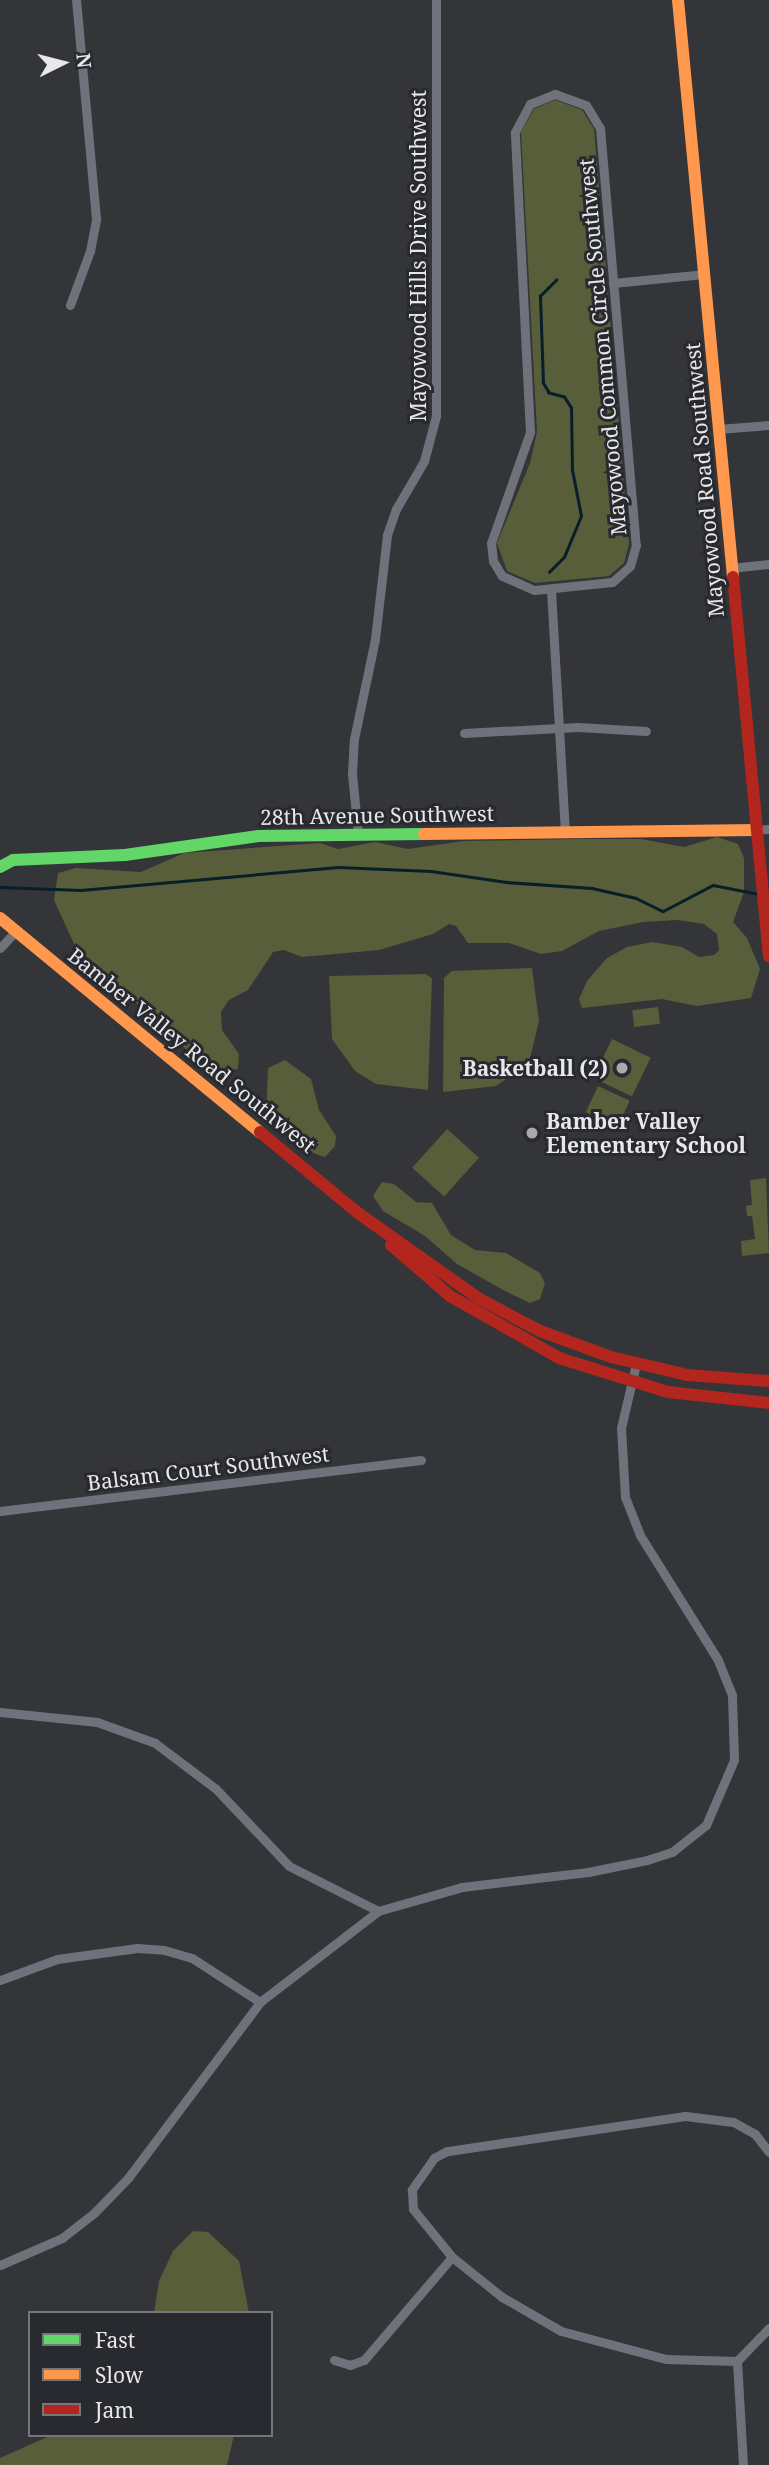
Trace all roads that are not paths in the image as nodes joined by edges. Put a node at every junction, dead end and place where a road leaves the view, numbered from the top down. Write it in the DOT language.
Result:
graph roads {
  1 [pos="76,0"];
  2 [pos="436,0"];
  3 [pos="678,0"];
  4 [pos="704,274"];
  5 [pos="613,283"];
  6 [pos="70,305"];
  7 [pos="769,425"];
  8 [pos="718,429"];
  9 [pos="769,564"];
  10 [pos="731,568"];
  11 [pos="551,590"];
  12 [pos="559,727"];
  13 [pos="646,731"];
  14 [pos="464,733"];
  15 [pos="763,829"];
  16 [pos="565,831"];
  17 [pos="358,834"];
  18 [pos="0,867"];
  19 [pos="0,918"];
  20 [pos="16,931"];
  21 [pos="0,948"];
  22 [pos="769,957"];
  23 [pos="358,1213"];
  24 [pos="636,1364"];
  25 [pos="769,1381"];
  26 [pos="630,1384"];
  27 [pos="769,1402"];
  28 [pos="421,1460"];
  29 [pos="0,1511"];
  30 [pos="0,1712"];
  31 [pos="378,1911"];
  32 [pos="0,1980"];
  33 [pos="260,2002"];
  34 [pos="769,2152"];
  35 [pos="452,2256"];
  36 [pos="0,2266"];
  37 [pos="769,2328"];
  38 [pos="334,2360"];
  39 [pos="737,2361"];
  40 [pos="743,2465"];
  1 -- 6 [label="street"];
  2 -- 17 [label="street, Mayowood Hills Drive Southwest"];
  3 -- 4 [label="street, Mayowood Road Southwest"];
  4 -- 5 [label="street"];
  4 -- 8 [label="street, Mayowood Road Southwest"];
  5 -- 11 [label="street, Mayowood Common Circle Southwest"];
  5 -- 11 [label="street, Mayowood Common Circle Southwest"];
  7 -- 8 [label="street"];
  8 -- 10 [label="street, Mayowood Road Southwest"];
  9 -- 10 [label="street"];
  10 -- 15 [label="street, Mayowood Road Southwest"];
  11 -- 12 [label="street"];
  12 -- 13 [label="street"];
  12 -- 14 [label="street"];
  12 -- 16 [label="street"];
  15 -- 16 [label="street, 28th Avenue Southwest"];
  15 -- 22 [label="street, Mayowood Road Southwest"];
  16 -- 17 [label="street, 28th Avenue Southwest"];
  17 -- 18 [label="street, 28th Avenue Southwest"];
  19 -- 20 [label="street, Bamber Valley Road Southwest"];
  20 -- 21 [label="street"];
  20 -- 23 [label="street, Bamber Valley Road Southwest"];
  23 -- 24 [label="street, Bamber Valley Road Southwest"];
  23 -- 26 [label="street, Bamber Valley Road Southwest"];
  24 -- 25 [label="street, Bamber Valley Road Southwest"];
  24 -- 26 [label="street"];
  26 -- 27 [label="street, Bamber Valley Road Southwest"];
  26 -- 31 [label="street"];
  28 -- 29 [label="street, Balsam Court Southwest"];
  30 -- 31 [label="street"];
  31 -- 33 [label="street"];
  32 -- 33 [label="street"];
  33 -- 36 [label="street"];
  34 -- 35 [label="street"];
  35 -- 38 [label="street"];
  35 -- 39 [label="street"];
  37 -- 39 [label="street"];
  39 -- 40 [label="street"];
}
